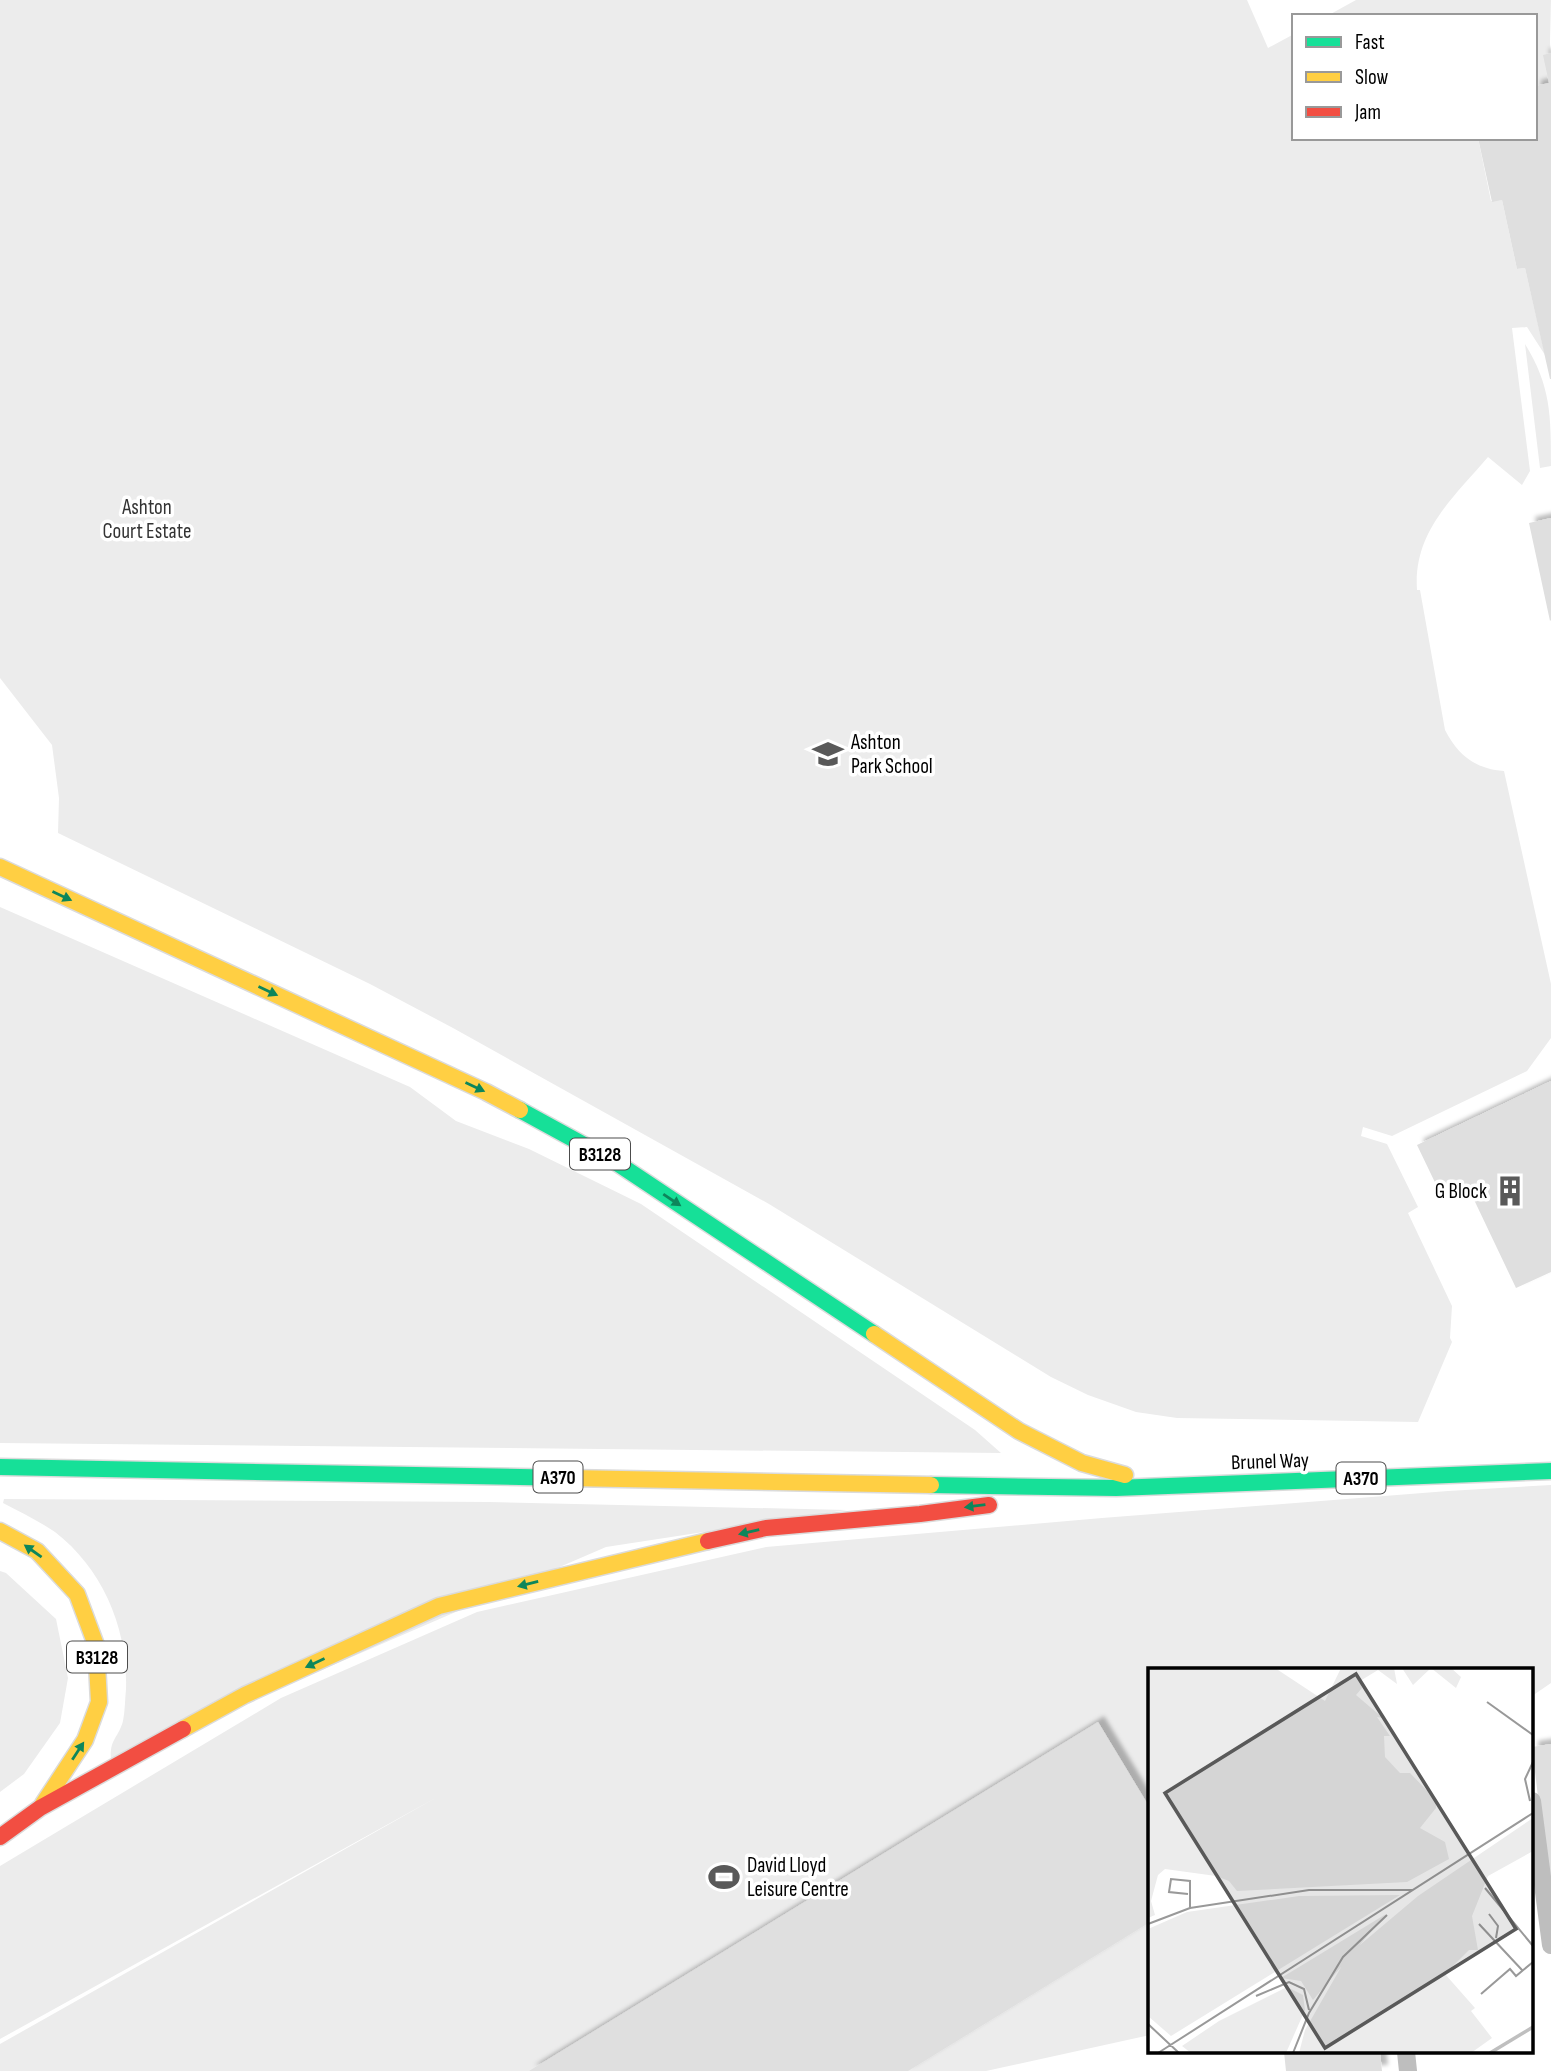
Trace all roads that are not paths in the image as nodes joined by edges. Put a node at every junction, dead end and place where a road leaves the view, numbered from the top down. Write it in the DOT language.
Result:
graph roads {
  1 [pos="0,867"];
  2 [pos="0,1467"];
  3 [pos="1551,1471"];
  4 [pos="1171,1485"];
  5 [pos="1116,1488"];
  6 [pos="0,1531"];
  7 [pos="40,1808"];
  8 [pos="1534,1816"];
  9 [pos="0,1836"];
  10 [pos="1551,1945"];
  1 -- 4 [label="highway, B3128, one-way"];
  2 -- 5 [label="highway, A370"];
  3 -- 4 [label="highway, Brunel Way / A370"];
  4 -- 5 [label="highway, Brunel Way / A370"];
  5 -- 7 [label="highway, B3128, one-way"];
  7 -- 6 [label="highway, B3128, one-way"];
  7 -- 9 [label="highway, B3128"];
  8 -- 10 [label="lane"];
}
